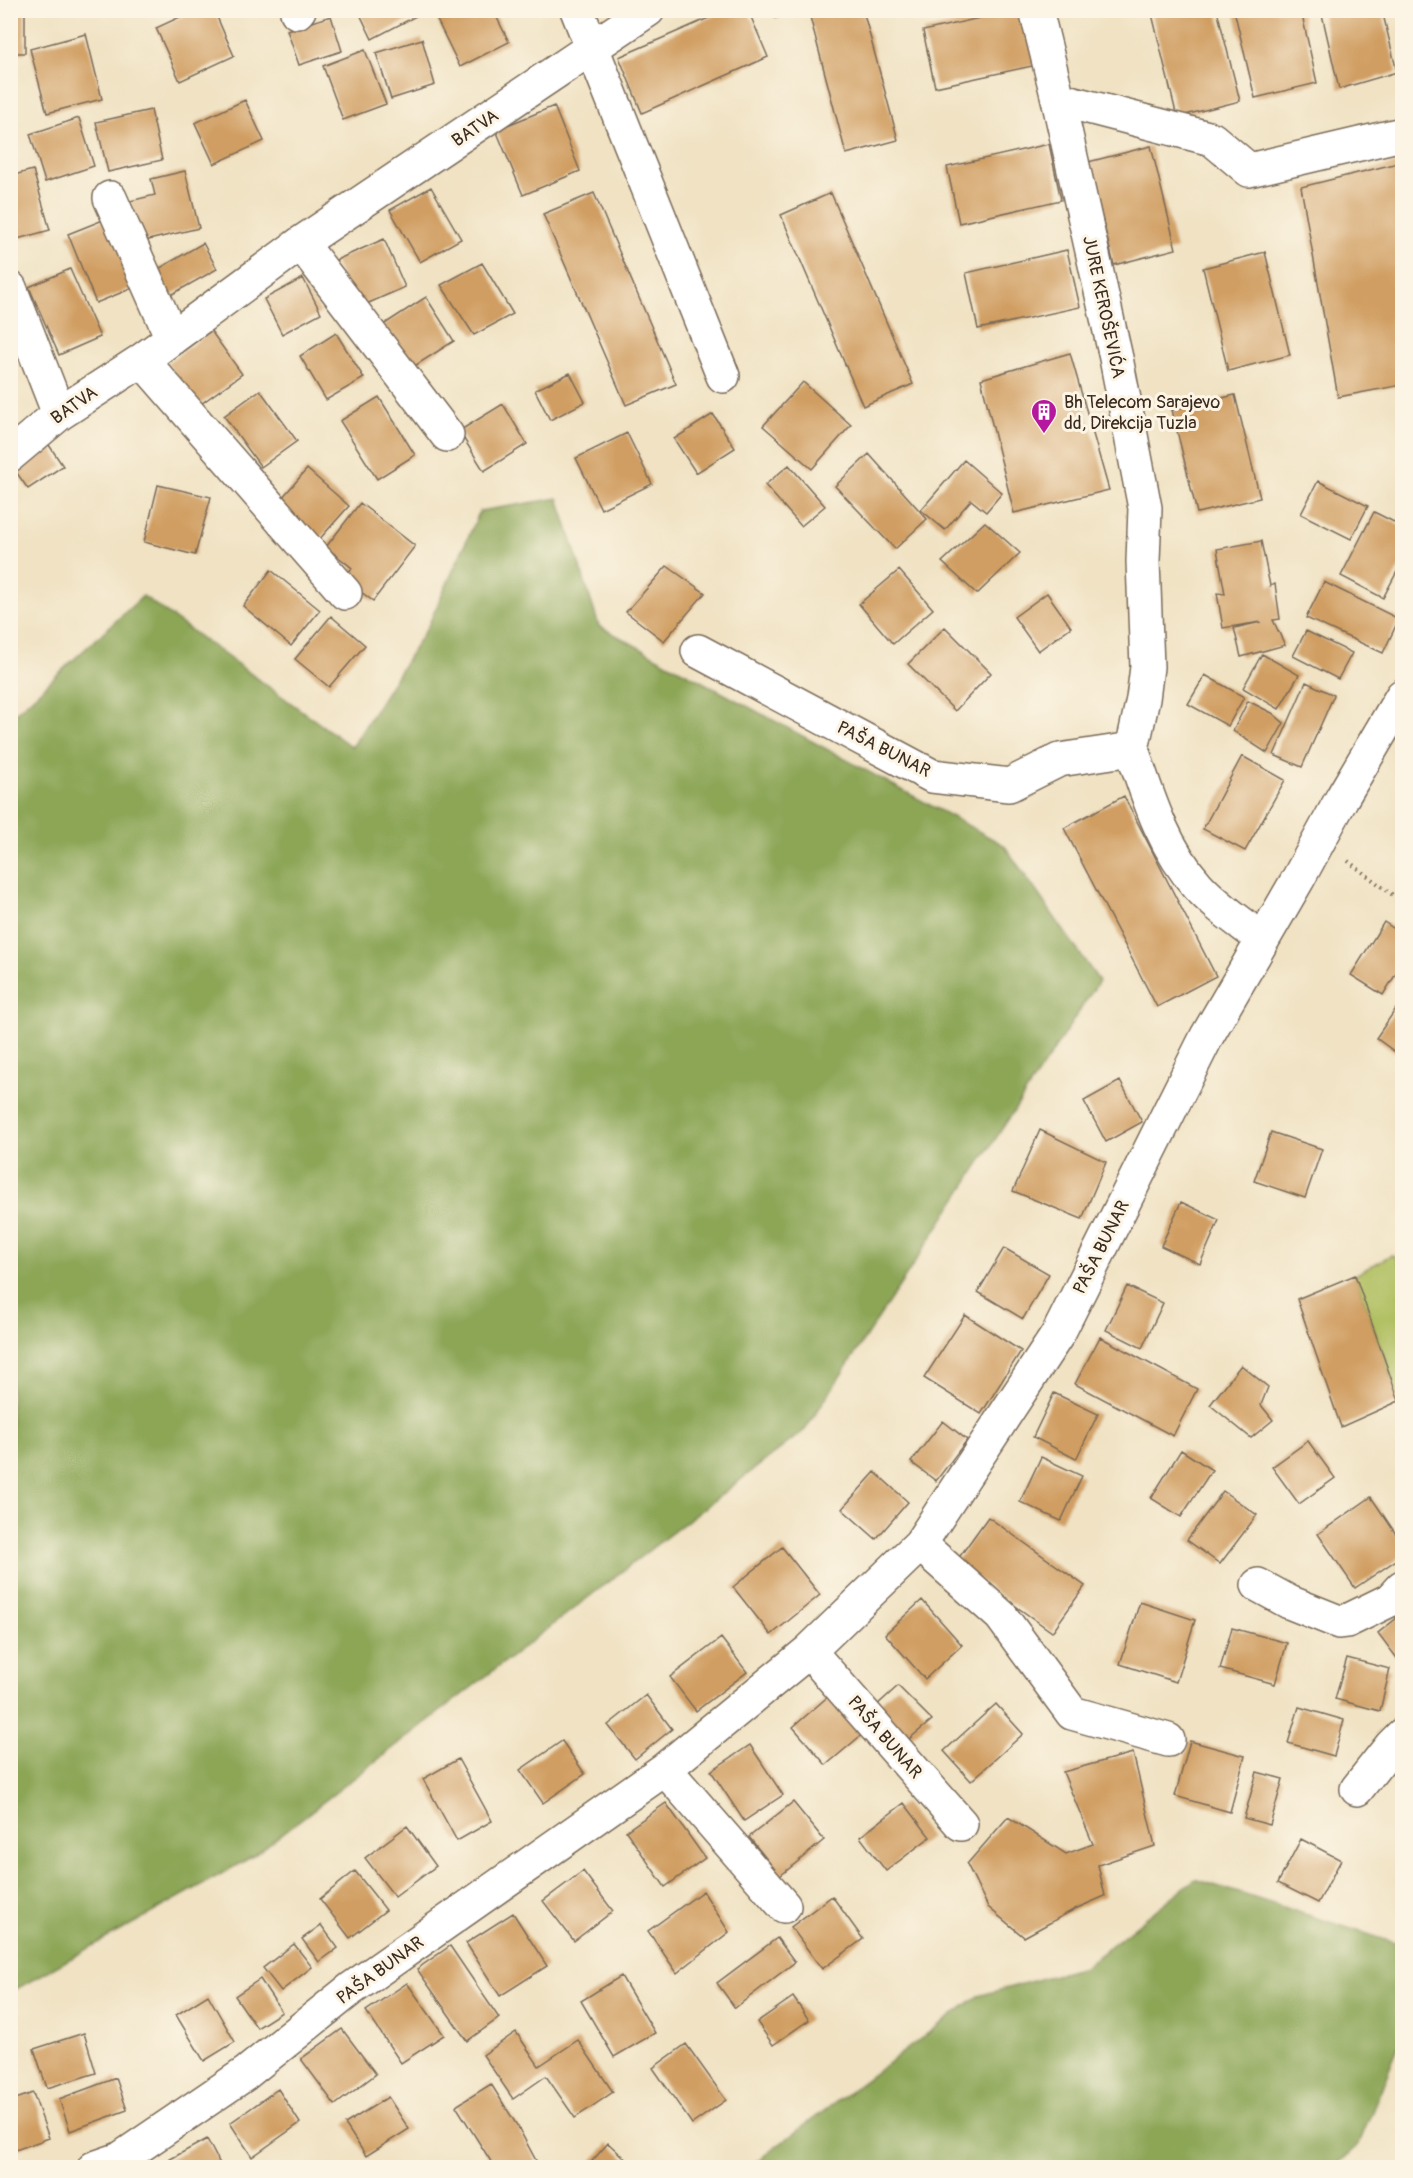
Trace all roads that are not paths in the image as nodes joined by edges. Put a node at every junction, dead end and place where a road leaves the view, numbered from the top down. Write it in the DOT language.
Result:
graph roads {
  1 [pos="577,10"];
  2 [pos="648,10"];
  3 [pos="1036,10"];
  4 [pos="592,50"];
  5 [pos="1058,99"];
  6 [pos="1402,134"];
  7 [pos="110,198"];
  8 [pos="301,243"];
  9 [pos="10,288"];
  10 [pos="172,338"];
  11 [pos="142,360"];
  12 [pos="723,376"];
  13 [pos="59,414"];
  14 [pos="447,435"];
  15 [pos="10,455"];
  16 [pos="345,592"];
  17 [pos="698,651"];
  18 [pos="1402,696"];
  19 [pos="1132,749"];
  20 [pos="1262,939"];
  21 [pos="920,1544"];
  22 [pos="1258,1585"];
  23 [pos="1402,1587"];
  24 [pos="809,1651"];
  25 [pos="1402,1735"];
  26 [pos="1168,1740"];
  27 [pos="665,1769"];
  28 [pos="1357,1789"];
  29 [pos="961,1824"];
  30 [pos="784,1906"];
  31 [pos="94,2168"];
  1 -- 4 [label="street"];
  2 -- 4 [label="street, BATVA"];
  3 -- 5 [label="street, JURE KEROŠEVIĆA"];
  4 -- 8 [label="street, BATVA"];
  4 -- 12 [label="street"];
  5 -- 6 [label="street"];
  5 -- 19 [label="street, JURE KEROŠEVIĆA"];
  7 -- 10 [label="street"];
  8 -- 10 [label="street, BATVA"];
  8 -- 14 [label="street"];
  9 -- 13 [label="street"];
  10 -- 11 [label="street, BATVA"];
  11 -- 13 [label="street, BATVA"];
  11 -- 16 [label="street"];
  13 -- 15 [label="street, BATVA"];
  17 -- 19 [label="street, PAŠA BUNAR"];
  18 -- 20 [label="street, PAŠA BUNAR"];
  19 -- 20 [label="street"];
  20 -- 21 [label="street, PAŠA BUNAR"];
  21 -- 24 [label="street, PAŠA BUNAR"];
  21 -- 26 [label="street"];
  22 -- 23 [label="street"];
  24 -- 27 [label="street, PAŠA BUNAR"];
  24 -- 29 [label="street, PAŠA BUNAR"];
  25 -- 28 [label="street"];
  27 -- 30 [label="street"];
  27 -- 31 [label="street, PAŠA BUNAR"];
}
